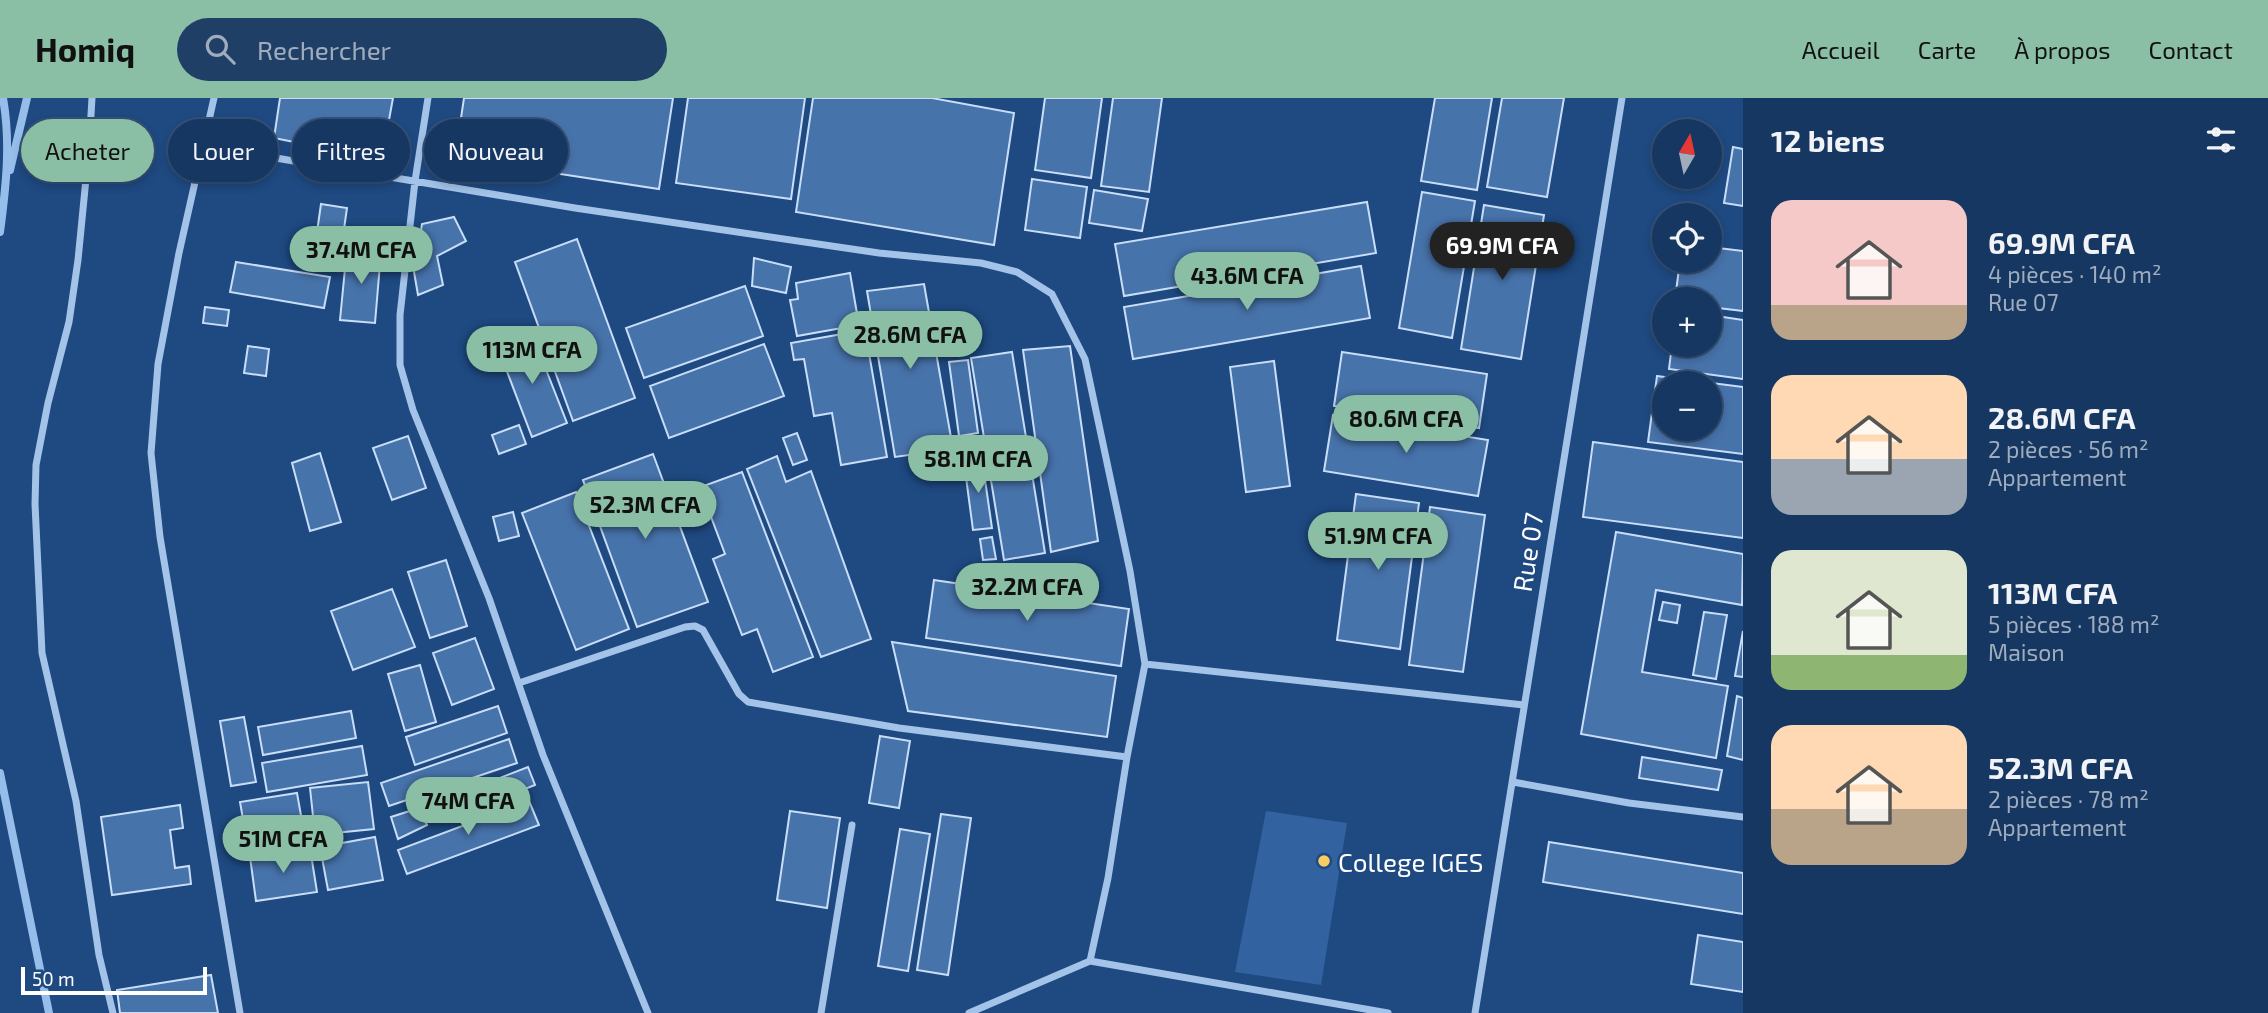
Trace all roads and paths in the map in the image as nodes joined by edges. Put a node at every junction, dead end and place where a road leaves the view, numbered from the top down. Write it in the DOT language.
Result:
graph roads {
  1 [pos="92,98"];
  2 [pos="214,98"];
  3 [pos="428,98"];
  4 [pos="1622,98"];
  5 [pos="210,119"];
  6 [pos="278,158"];
  7 [pos="415,181"];
  8 [pos="196,182"];
  9 [pos="1145,664"];
  10 [pos="519,683"];
  11 [pos="1524,705"];
  12 [pos="1127,757"];
  13 [pos="1513,782"];
  14 [pos="1743,817"];
  15 [pos="852,825"];
  16 [pos="1090,961"];
  17 [pos="113,1013"];
  18 [pos="240,1013"];
  19 [pos="649,1013"];
  20 [pos="821,1013"];
  21 [pos="969,1013"];
  22 [pos="1388,1013"];
  23 [pos="1475,1013"];
  1 -- 17 [label="street"];
  2 -- 5 [label="street"];
  3 -- 7 [label="street"];
  4 -- 11 [label="street, Rue 07"];
  6 -- 7 [label="street"];
  7 -- 9 [label="street"];
  7 -- 10 [label="street"];
  8 -- 18 [label="street"];
  9 -- 11 [label="street"];
  9 -- 12 [label="street"];
  10 -- 12 [label="street"];
  10 -- 19 [label="street"];
  11 -- 13 [label="street, Rue 07"];
  12 -- 16 [label="street"];
  13 -- 14 [label="street"];
  13 -- 23 [label="street, Rue 07"];
  15 -- 20 [label="street"];
  16 -- 21 [label="street"];
  16 -- 22 [label="street"];
}
